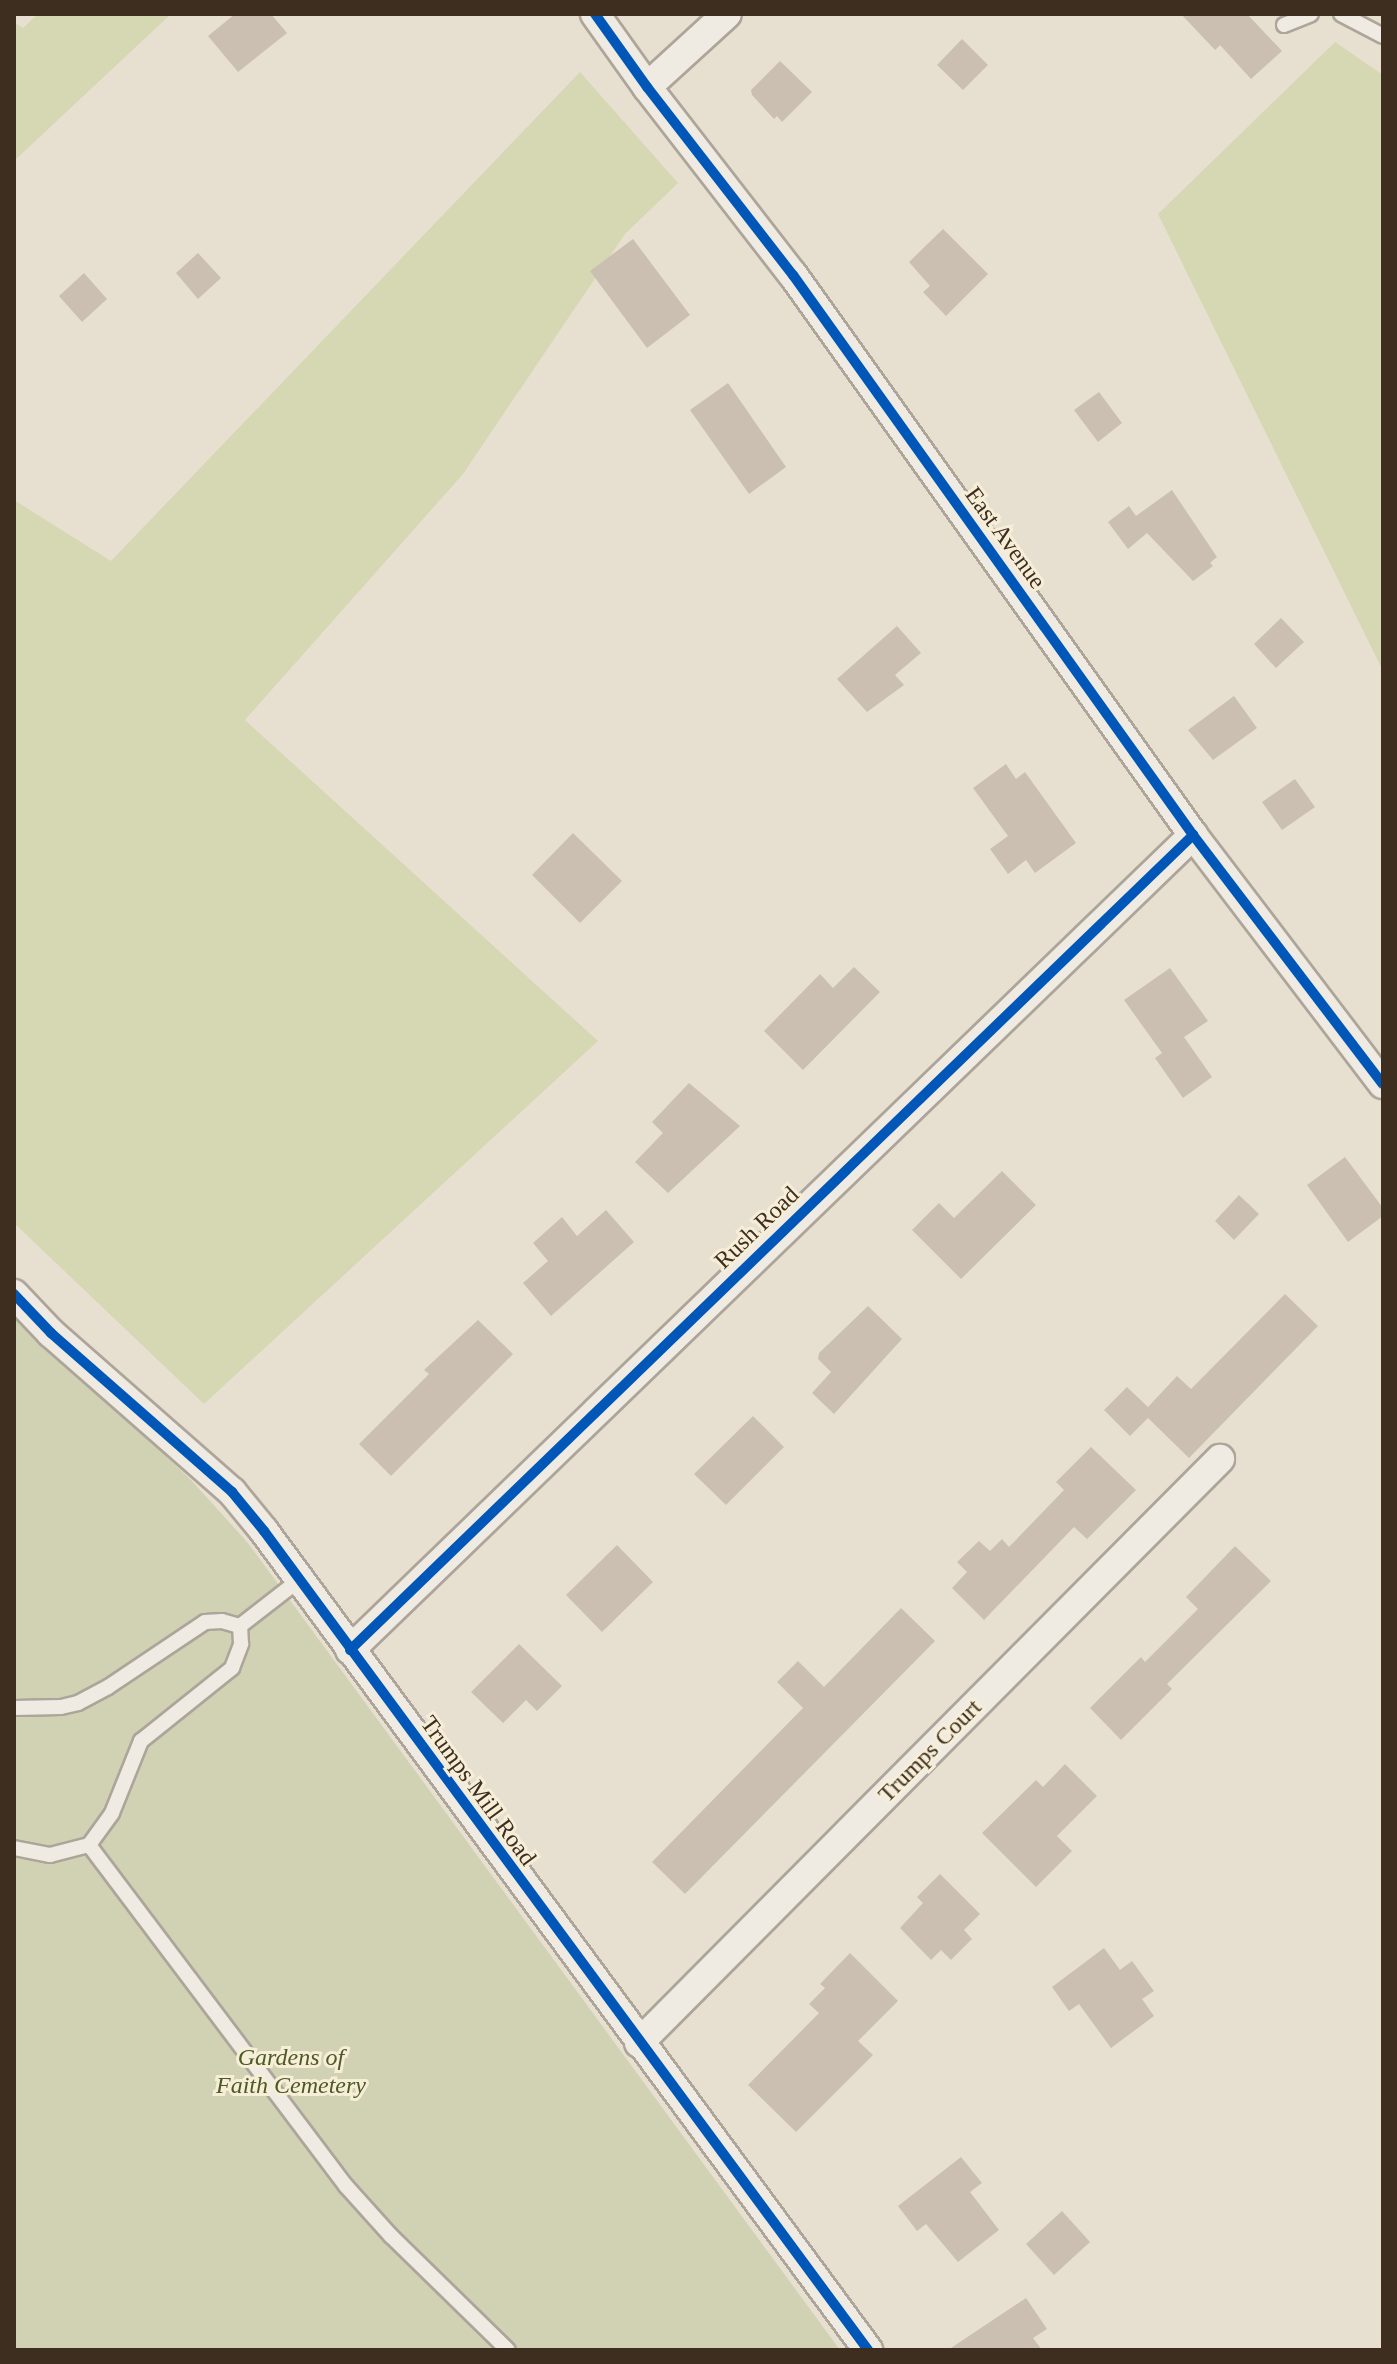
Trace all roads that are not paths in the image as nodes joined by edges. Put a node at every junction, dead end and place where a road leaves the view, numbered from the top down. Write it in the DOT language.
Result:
graph roads {
  1 [pos="595,14"];
  2 [pos="727,14"];
  3 [pos="1311,14"];
  4 [pos="1341,14"];
  5 [pos="1284,25"];
  6 [pos="1383,36"];
  7 [pos="647,87"];
  8 [pos="1193,835"];
  9 [pos="1383,1084"];
  10 [pos="14,1294"];
  11 [pos="1220,1459"];
  12 [pos="299,1580"];
  13 [pos="240,1626"];
  14 [pos="350,1650"];
  15 [pos="14,1708"];
  16 [pos="89,1845"];
  17 [pos="14,1848"];
  18 [pos="639,2043"];
  19 [pos="508,2350"];
  20 [pos="868,2350"];
  1 -- 7 [label="street, East Avenue"];
  2 -- 7 [label="street"];
  3 -- 5 [label="lane"];
  4 -- 6 [label="lane"];
  7 -- 8 [label="street, East Avenue"];
  8 -- 9 [label="street, East Avenue"];
  8 -- 14 [label="street, Rush Road"];
  10 -- 12 [label="street, Trumps Mill Road"];
  11 -- 18 [label="street, Trumps Court"];
  12 -- 13 [label="lane"];
  12 -- 14 [label="street, Trumps Mill Road"];
  13 -- 15 [label="lane"];
  13 -- 16 [label="lane"];
  14 -- 18 [label="street, Trumps Mill Road"];
  16 -- 17 [label="lane"];
  16 -- 19 [label="lane"];
  18 -- 20 [label="street, Trumps Mill Road"];
}
